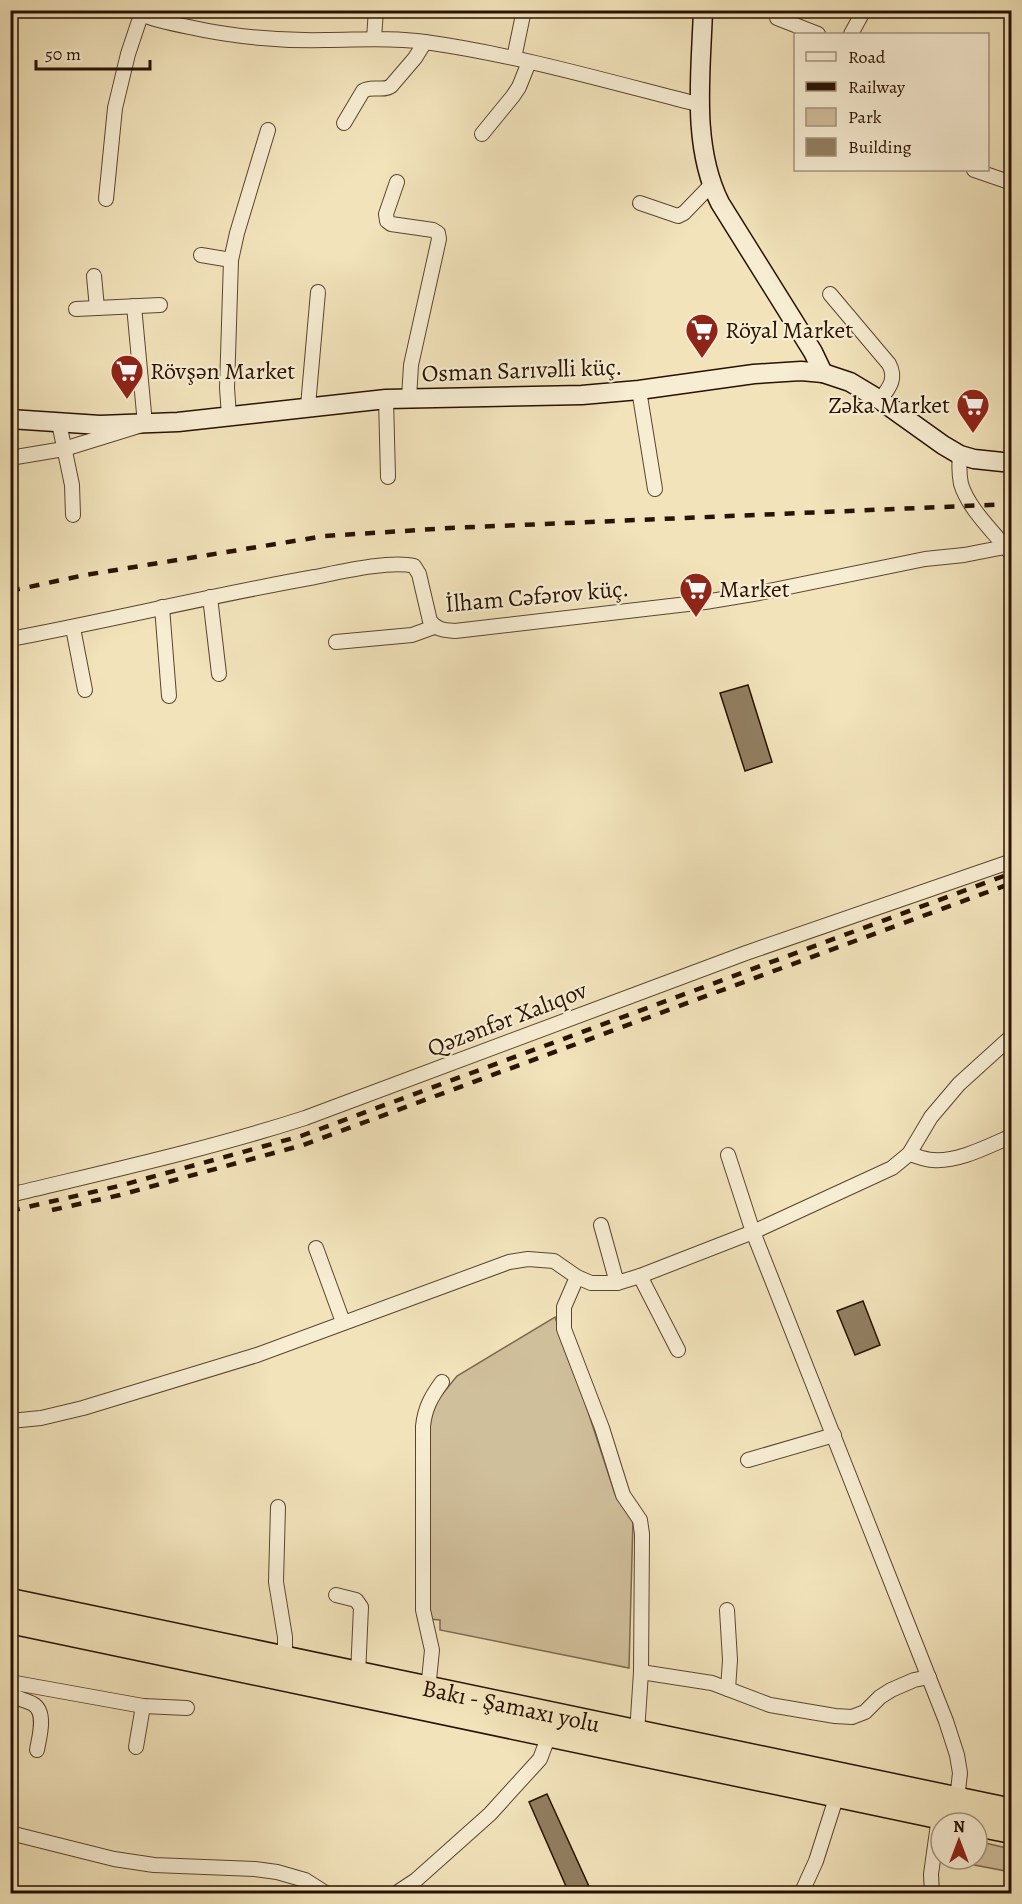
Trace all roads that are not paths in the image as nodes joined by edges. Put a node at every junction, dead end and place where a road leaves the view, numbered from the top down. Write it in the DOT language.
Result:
graph roads {
  1 [pos="376,10"];
  2 [pos="524,10"];
  3 [pos="703,10"];
  4 [pos="864,10"];
  5 [pos="136,13"];
  6 [pos="777,18"];
  7 [pos="815,33"];
  8 [pos="852,33"];
  9 [pos="374,38"];
  10 [pos="425,42"];
  11 [pos="514,58"];
  12 [pos="529,62"];
  13 [pos="701,105"];
  14 [pos="344,123"];
  15 [pos="268,130"];
  16 [pos="482,134"];
  17 [pos="978,171"];
  18 [pos="397,182"];
  19 [pos="1011,183"];
  20 [pos="711,185"];
  21 [pos="106,199"];
  22 [pos="640,203"];
  23 [pos="201,255"];
  24 [pos="231,260"];
  25 [pos="94,276"];
  26 [pos="318,292"];
  27 [pos="830,294"];
  28 [pos="160,304"];
  29 [pos="134,306"];
  30 [pos="97,308"];
  31 [pos="76,309"];
  32 [pos="823,373"];
  33 [pos="639,390"];
  34 [pos="409,398"];
  35 [pos="386,399"];
  36 [pos="880,400"];
  37 [pos="308,406"];
  38 [pos="229,416"];
  39 [pos="10,419"];
  40 [pos="60,423"];
  41 [pos="145,424"];
  42 [pos="64,449"];
  43 [pos="960,455"];
  44 [pos="10,458"];
  45 [pos="1011,463"];
  46 [pos="388,477"];
  47 [pos="655,489"];
  48 [pos="74,515"];
  49 [pos="1008,551"];
  50 [pos="210,597"];
  51 [pos="162,607"];
  52 [pos="73,627"];
  53 [pos="434,627"];
  54 [pos="10,639"];
  55 [pos="336,642"];
  56 [pos="219,674"];
  57 [pos="85,690"];
  58 [pos="169,696"];
  59 [pos="1011,861"];
  60 [pos="1011,1036"];
  61 [pos="1011,1136"];
  62 [pos="909,1154"];
  63 [pos="728,1155"];
  64 [pos="10,1195"];
  65 [pos="601,1224"];
  66 [pos="753,1232"];
  67 [pos="316,1248"];
  68 [pos="640,1276"];
  69 [pos="577,1277"];
  70 [pos="617,1283"];
  71 [pos="343,1322"];
  72 [pos="678,1350"];
  73 [pos="442,1382"];
  74 [pos="10,1421"];
  75 [pos="834,1435"];
  76 [pos="748,1460"];
  77 [pos="278,1507"];
  78 [pos="336,1595"];
  79 [pos="10,1601"];
  80 [pos="727,1610"];
  81 [pos="10,1621"];
  82 [pos="285,1660"];
  83 [pos="641,1672"];
  84 [pos="358,1675"];
  85 [pos="929,1677"];
  86 [pos="10,1682"];
  87 [pos="728,1689"];
  88 [pos="428,1690"];
  89 [pos="10,1694"];
  90 [pos="142,1706"];
  91 [pos="187,1708"];
  92 [pos="637,1733"];
  93 [pos="549,1736"];
  94 [pos="136,1747"];
  95 [pos="37,1750"];
  96 [pos="837,1795"];
  97 [pos="957,1800"];
  98 [pos="1011,1810"];
  99 [pos="929,1815"];
  100 [pos="989,1826"];
  101 [pos="1011,1831"];
  102 [pos="10,1833"];
  103 [pos="931,1871"];
  104 [pos="417,1887"];
  105 [pos="327,1893"];
  106 [pos="394,1893"];
  107 [pos="801,1893"];
  108 [pos="932,1893"];
  1 -- 9 [label="street"];
  2 -- 11 [label="street"];
  3 -- 13 [label="street"];
  4 -- 8 [label="street"];
  5 -- 9 [label="street"];
  5 -- 21 [label="street"];
  6 -- 7 [label="street"];
  9 -- 10 [label="street"];
  10 -- 11 [label="street"];
  10 -- 14 [label="street"];
  11 -- 12 [label="street"];
  12 -- 13 [label="street"];
  12 -- 16 [label="street"];
  13 -- 20 [label="street"];
  15 -- 24 [label="street"];
  17 -- 19 [label="street"];
  18 -- 34 [label="street"];
  20 -- 22 [label="street"];
  20 -- 32 [label="street"];
  23 -- 24 [label="street"];
  24 -- 38 [label="street"];
  25 -- 30 [label="street"];
  26 -- 37 [label="street"];
  27 -- 36 [label="street"];
  28 -- 29 [label="street"];
  29 -- 30 [label="street"];
  29 -- 41 [label="street"];
  30 -- 31 [label="street"];
  32 -- 33 [label="street, Osman Sarıvəlli küç."];
  32 -- 36 [label="street, Osman Sarıvəlli küç."];
  33 -- 34 [label="street, Osman Sarıvəlli küç."];
  33 -- 47 [label="street"];
  34 -- 35 [label="street, Osman Sarıvəlli küç."];
  35 -- 37 [label="street, Osman Sarıvəlli küç."];
  35 -- 46 [label="street"];
  36 -- 43 [label="street, Osman Sarıvəlli küç."];
  37 -- 38 [label="street, Osman Sarıvəlli küç."];
  38 -- 41 [label="street, Osman Sarıvəlli küç."];
  39 -- 40 [label="street, Osman Sarıvəlli küç."];
  40 -- 41 [label="street, Osman Sarıvəlli küç."];
  40 -- 42 [label="street"];
  41 -- 42 [label="street"];
  42 -- 44 [label="street"];
  42 -- 48 [label="street"];
  43 -- 45 [label="street, Osman Sarıvəlli küç."];
  43 -- 49 [label="street"];
  49 -- 53 [label="street, İlham Cəfərov küç."];
  50 -- 51 [label="street, İlham Cəfərov küç."];
  50 -- 53 [label="street, İlham Cəfərov küç."];
  50 -- 56 [label="street"];
  51 -- 52 [label="street, İlham Cəfərov küç."];
  51 -- 58 [label="street"];
  52 -- 54 [label="street, İlham Cəfərov küç."];
  52 -- 57 [label="street"];
  53 -- 55 [label="street"];
  59 -- 64 [label="street, Qəzənfər Xalıqov"];
  60 -- 62 [label="street"];
  61 -- 62 [label="street"];
  62 -- 66 [label="street"];
  63 -- 66 [label="street"];
  65 -- 70 [label="street"];
  66 -- 68 [label="street"];
  66 -- 75 [label="street"];
  67 -- 71 [label="street"];
  68 -- 70 [label="street"];
  68 -- 72 [label="street"];
  69 -- 70 [label="street"];
  69 -- 71 [label="street"];
  69 -- 83 [label="street"];
  71 -- 74 [label="street"];
  73 -- 88 [label="street"];
  75 -- 76 [label="street"];
  75 -- 85 [label="street"];
  77 -- 82 [label="street"];
  78 -- 84 [label="street"];
  79 -- 82 [label="highway, Bakı - Şamaxı yolu"];
  80 -- 87 [label="street"];
  81 -- 93 [label="highway, Bakı - Şamaxı yolu"];
  82 -- 84 [label="highway, Bakı - Şamaxı yolu"];
  83 -- 87 [label="street"];
  83 -- 92 [label="street"];
  84 -- 88 [label="highway, Bakı - Şamaxı yolu"];
  85 -- 87 [label="street"];
  85 -- 97 [label="street"];
  86 -- 90 [label="street"];
  88 -- 92 [label="highway, Bakı - Şamaxı yolu"];
  89 -- 95 [label="street"];
  90 -- 91 [label="street"];
  90 -- 94 [label="street"];
  92 -- 97 [label="highway, Bakı - Şamaxı yolu"];
  93 -- 96 [label="highway, Bakı - Şamaxı yolu"];
  93 -- 104 [label="street"];
  96 -- 99 [label="highway, Bakı - Şamaxı yolu"];
  96 -- 107 [label="street"];
  97 -- 98 [label="highway, Bakı - Şamaxı yolu"];
  100 -- 101 [label="highway"];
  102 -- 105 [label="street"];
  103 -- 108 [label="street"];
  104 -- 106 [label="street"];
}
